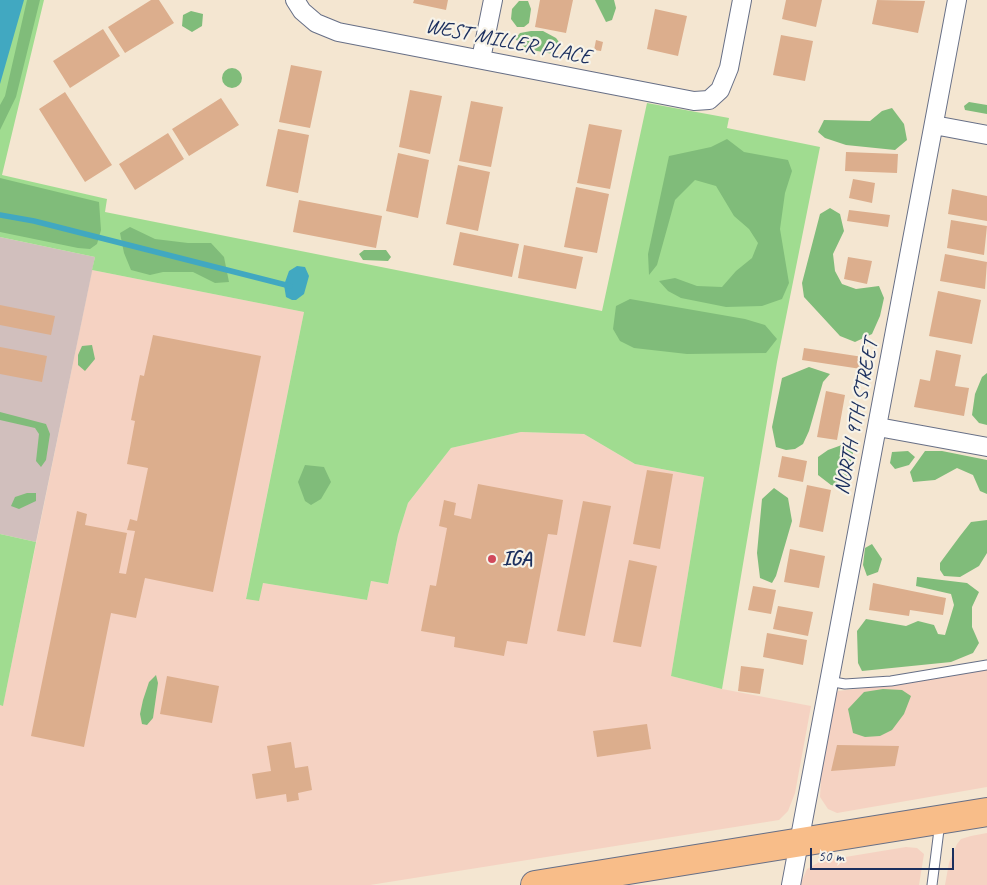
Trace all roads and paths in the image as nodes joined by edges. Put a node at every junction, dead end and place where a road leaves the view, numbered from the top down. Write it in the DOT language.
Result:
graph roads {
  1 [pos="294,0"];
  2 [pos="492,0"];
  3 [pos="742,0"];
  4 [pos="958,0"];
  5 [pos="481,60"];
  6 [pos="934,125"];
  7 [pos="987,136"];
  8 [pos="878,427"];
  9 [pos="987,447"];
  10 [pos="987,665"];
  11 [pos="828,681"];
  12 [pos="987,812"];
  13 [pos="940,819"];
  14 [pos="799,842"];
  15 [pos="535,885"];
  16 [pos="791,885"];
  17 [pos="932,885"];
  1 -- 5 [label="street, WEST MILLER PLACE"];
  2 -- 5 [label="street"];
  3 -- 5 [label="street, WEST MILLER PLACE"];
  4 -- 6 [label="street, NORTH 9TH STREET"];
  6 -- 7 [label="street"];
  6 -- 8 [label="street, NORTH 9TH STREET"];
  8 -- 9 [label="street"];
  8 -- 11 [label="street, NORTH 9TH STREET"];
  10 -- 11 [label="lane"];
  11 -- 14 [label="street, NORTH 9TH STREET"];
  12 -- 13 [label="main road"];
  13 -- 14 [label="main road"];
  13 -- 17 [label="lane"];
  14 -- 15 [label="main road"];
  14 -- 16 [label="street, NORTH 9TH STREET"];
}
